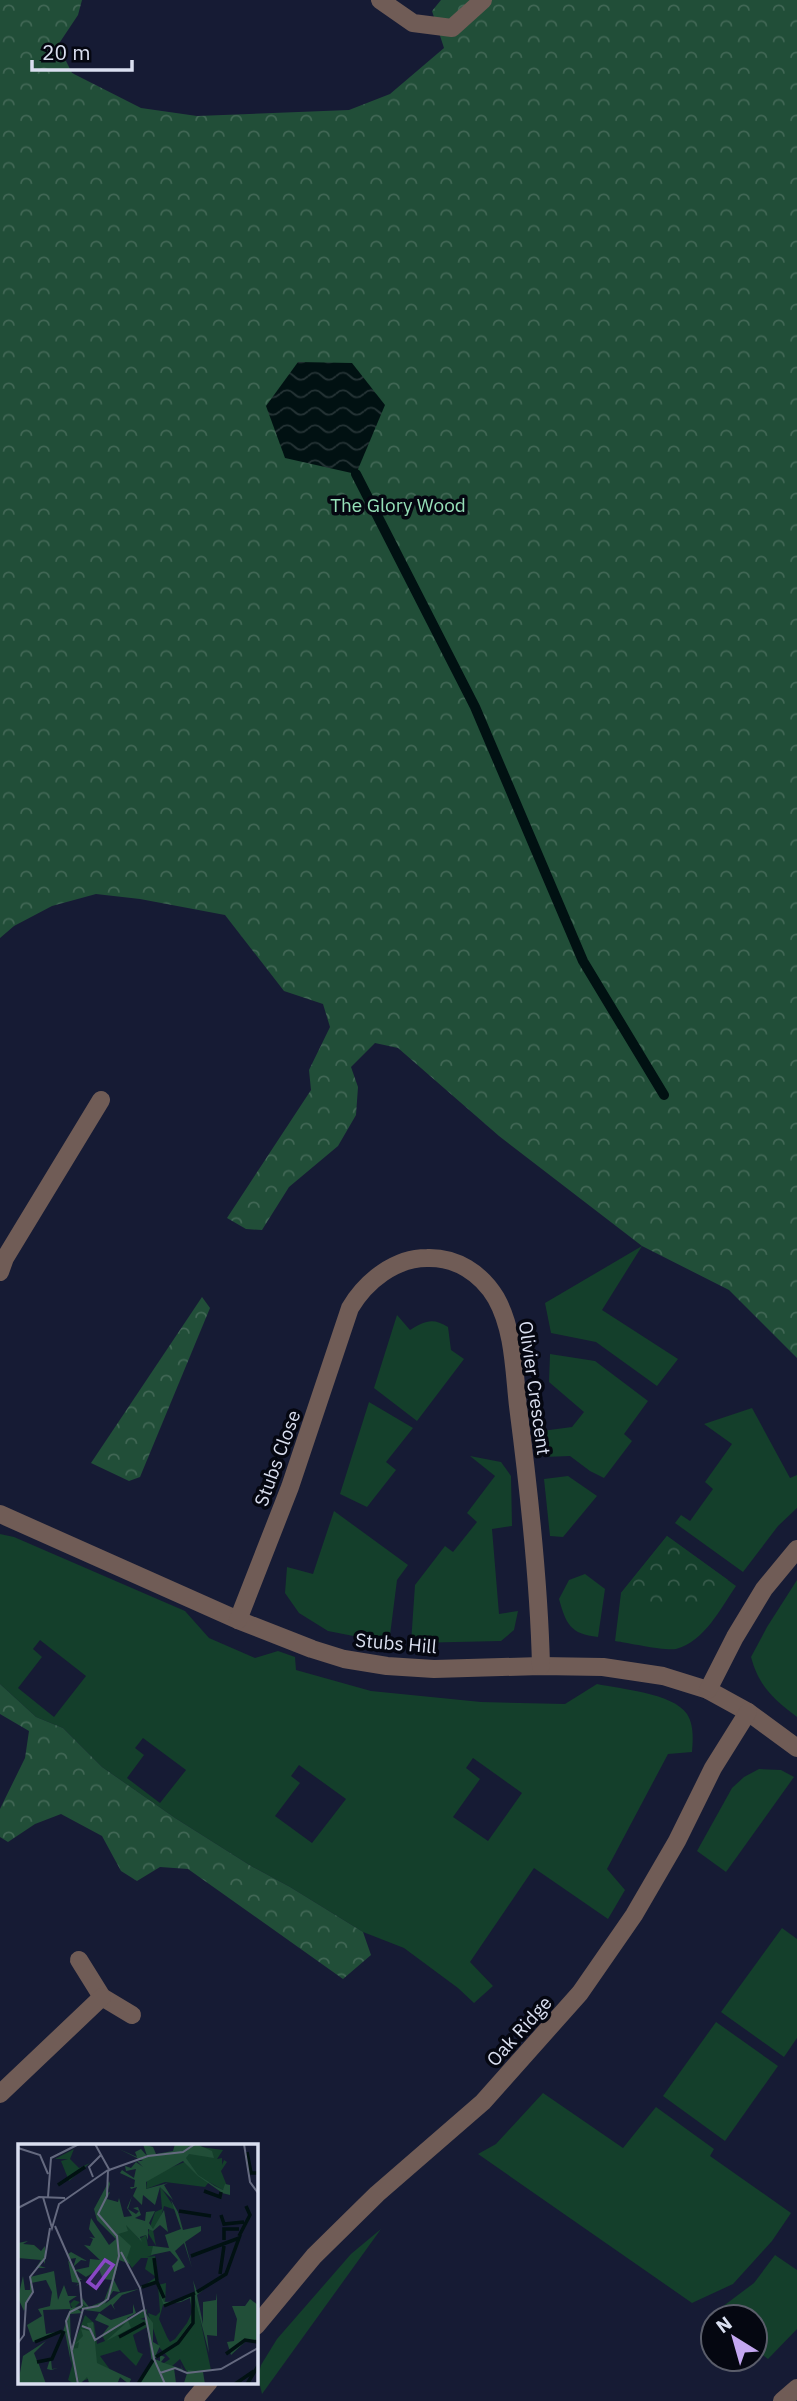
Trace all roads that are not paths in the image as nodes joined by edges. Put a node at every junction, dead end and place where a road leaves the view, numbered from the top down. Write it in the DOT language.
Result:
graph roads {
  1 [pos="380,0"];
  2 [pos="483,0"];
  3 [pos="101,1100"];
  4 [pos="0,1272"];
  5 [pos="351,1308"];
  6 [pos="0,1514"];
  7 [pos="797,1549"];
  8 [pos="238,1620"];
  9 [pos="541,1665"];
  10 [pos="708,1690"];
  11 [pos="748,1713"];
  12 [pos="797,1748"];
  13 [pos="79,1960"];
  14 [pos="102,1997"];
  15 [pos="132,2015"];
  16 [pos="0,2094"];
  17 [pos="257,2325"];
  18 [pos="207,2384"];
  19 [pos="797,2388"];
  20 [pos="193,2401"];
  21 [pos="782,2401"];
  1 -- 2 [label="street"];
  3 -- 4 [label="street"];
  5 -- 8 [label="street, Stubs Close"];
  5 -- 9 [label="street, Olivier Crescent"];
  6 -- 8 [label="street, Stubs Hill"];
  7 -- 10 [label="street"];
  8 -- 9 [label="street, Stubs Hill"];
  9 -- 10 [label="street, Stubs Hill"];
  10 -- 11 [label="street, Stubs Hill"];
  11 -- 12 [label="street, Stubs Hill"];
  11 -- 17 [label="street, Oak Ridge"];
  13 -- 14 [label="street"];
  14 -- 15 [label="street"];
  14 -- 16 [label="street"];
  18 -- 20 [label="street"];
  19 -- 21 [label="street"];
}
